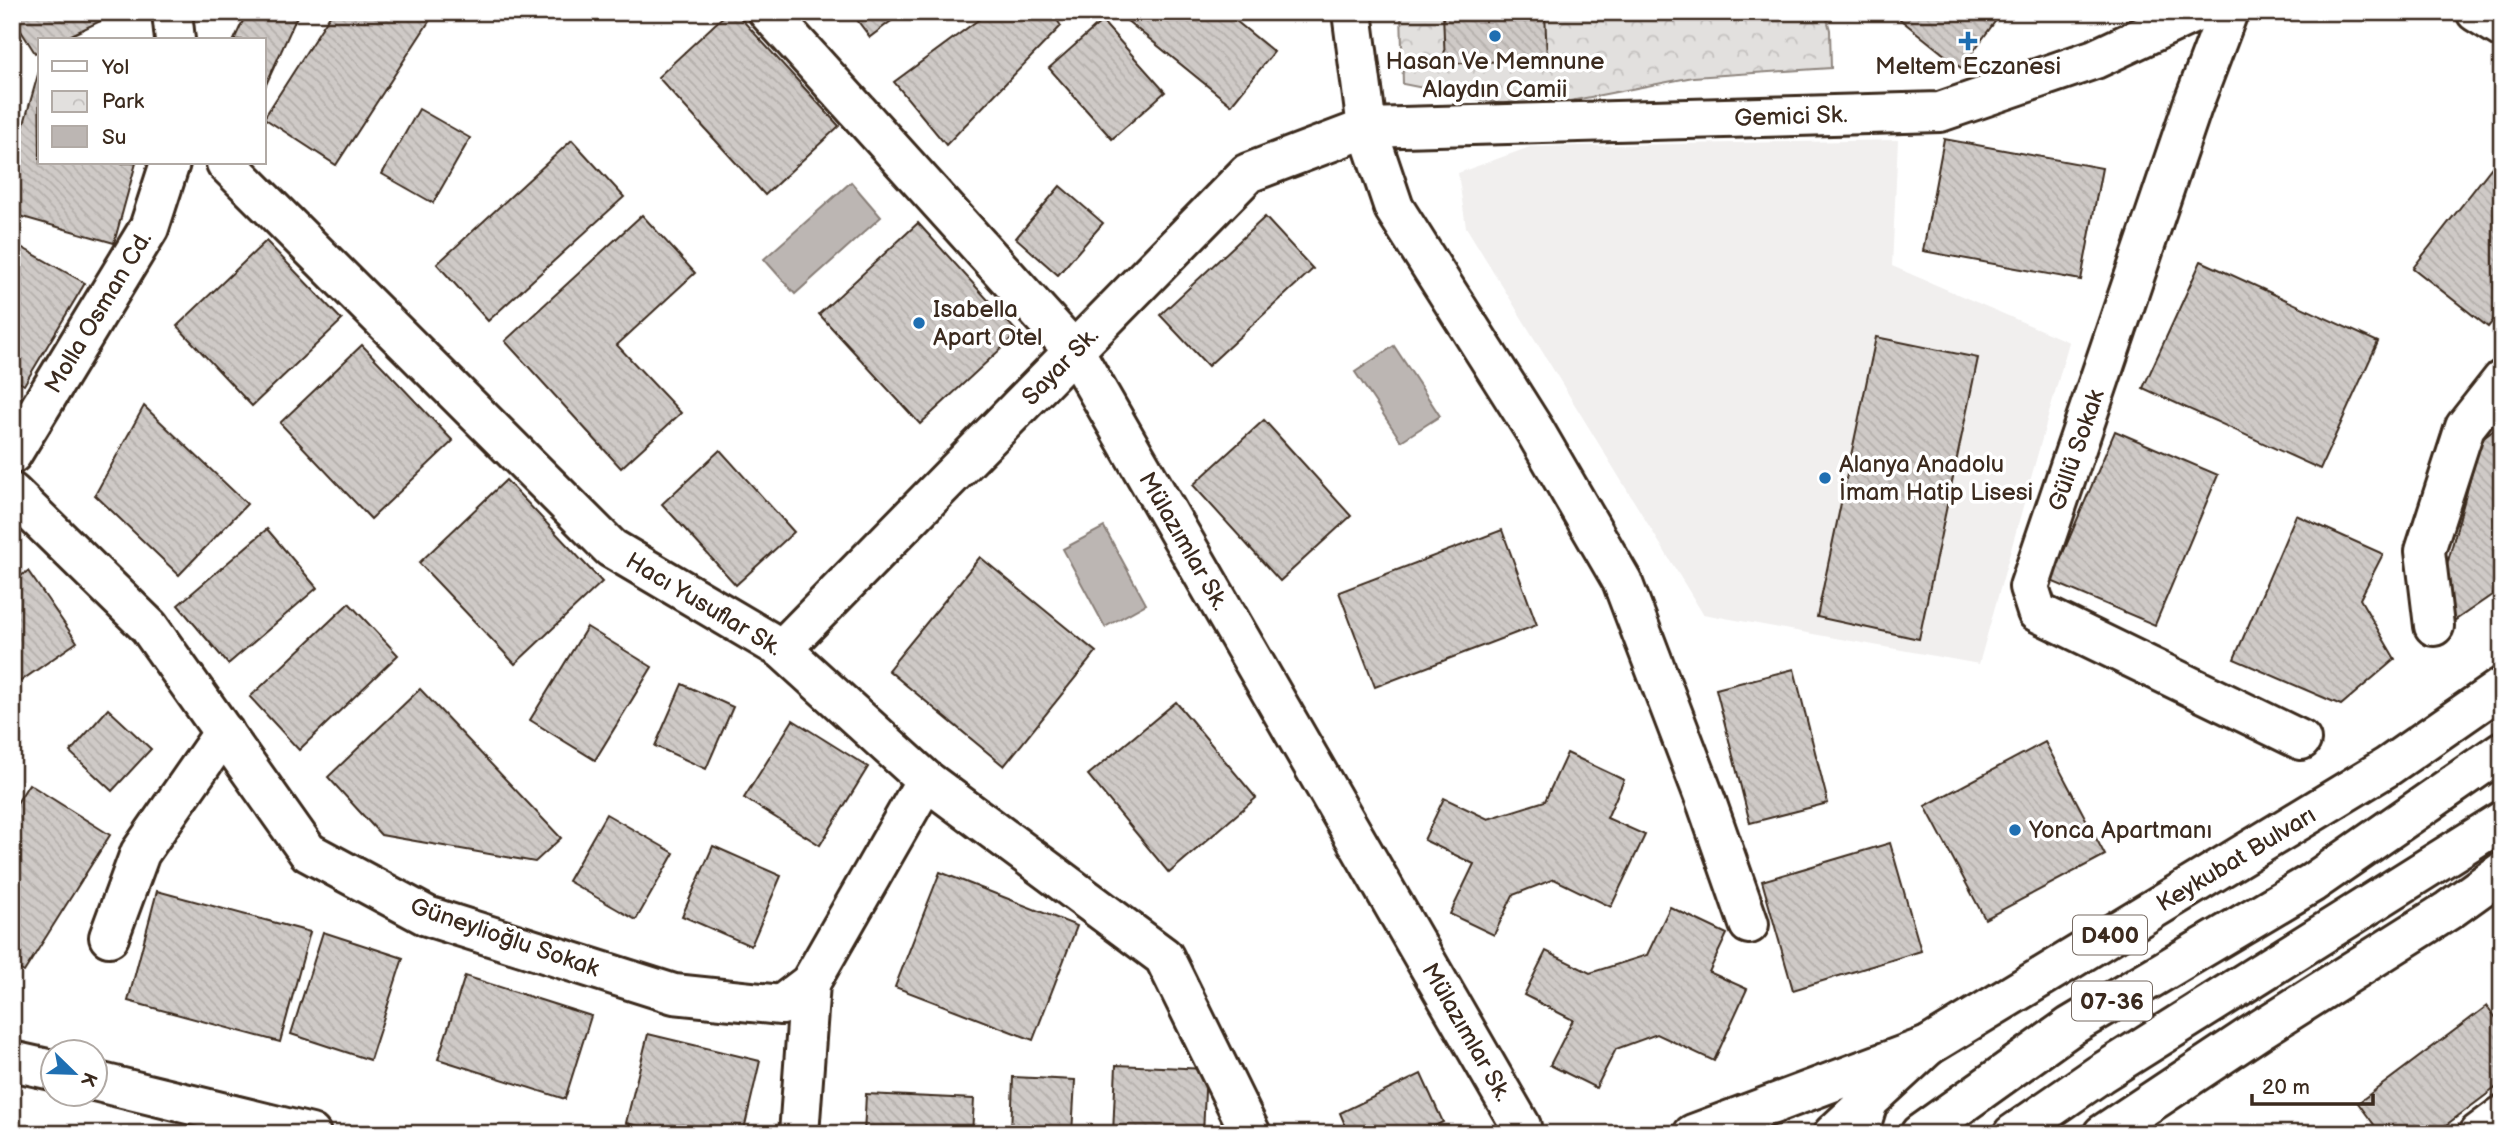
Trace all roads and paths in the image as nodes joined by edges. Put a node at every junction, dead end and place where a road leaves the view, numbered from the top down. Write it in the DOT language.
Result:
graph roads {
  1 [pos="172,12"];
  2 [pos="768,12"];
  3 [pos="1352,12"];
  4 [pos="2196,12"];
  5 [pos="2228,12"];
  6 [pos="2476,12"];
  7 [pos="2502,27"];
  8 [pos="175,38"];
  9 [pos="1367,128"];
  10 [pos="170,164"];
  11 [pos="227,164"];
  12 [pos="1075,352"];
  13 [pos="2502,380"];
  14 [pos="12,454"];
  15 [pos="12,493"];
  16 [pos="2434,626"];
  17 [pos="782,649"];
  18 [pos="2502,687"];
  19 [pos="224,732"];
  20 [pos="2301,740"];
  21 [pos="2502,751"];
  22 [pos="926,780"];
  23 [pos="2502,821"];
  24 [pos="2502,872"];
  25 [pos="1749,925"];
  26 [pos="109,937"];
  27 [pos="810,983"];
  28 [pos="1928,1046"];
  29 [pos="12,1060"];
  30 [pos="38,1066"];
  31 [pos="108,1084"];
  32 [pos="2502,1116"];
  33 [pos="1863,1118"];
  34 [pos="1521,1126"];
  35 [pos="311,1134"];
  36 [pos="799,1134"];
  37 [pos="1251,1134"];
  38 [pos="1693,1134"];
  39 [pos="1833,1134"];
  40 [pos="1920,1134"];
  41 [pos="2014,1134"];
  42 [pos="2103,1134"];
  43 [pos="2478,1134"];
  1 -- 8 [label="main road"];
  2 -- 12 [label="main road, Mülazımlar Sk."];
  3 -- 9 [label="main road"];
  4 -- 9 [label="main road, Gemici Sk."];
  5 -- 20 [label="main road, Güllü Sokak"];
  6 -- 7 [label="main road"];
  9 -- 12 [label="main road, Sayar Sk."];
  9 -- 25 [label="main road"];
  10 -- 14 [label="main road, Molla Osman Cd."];
  11 -- 17 [label="main road, Hacı Yusuflar Sk."];
  12 -- 17 [label="main road, Sayar Sk."];
  12 -- 34 [label="main road, Mülazımlar Sk."];
  13 -- 16 [label="main road"];
  15 -- 19 [label="main road, Güneylioğlu Sokak"];
  17 -- 22 [label="main road, Hacı Yusuflar Sk."];
  18 -- 28 [label="main road, Keykubat Bulvarı / D400"];
  19 -- 26 [label="main road"];
  19 -- 27 [label="main road, Güneylioğlu Sokak"];
  21 -- 40 [label="main road, 07-36"];
  22 -- 27 [label="main road, Güneylioğlu Sokak"];
  22 -- 37 [label="main road, Hacı Yusuflar Sk."];
  23 -- 41 [label="main road"];
  24 -- 42 [label="main road"];
  27 -- 36 [label="main road"];
  28 -- 33 [label="main road"];
  28 -- 38 [label="main road, Keykubat Bulvarı / D400"];
  29 -- 30 [label="main road"];
  31 -- 35 [label="main road"];
  32 -- 43 [label="main road"];
  33 -- 39 [label="main road"];
}
